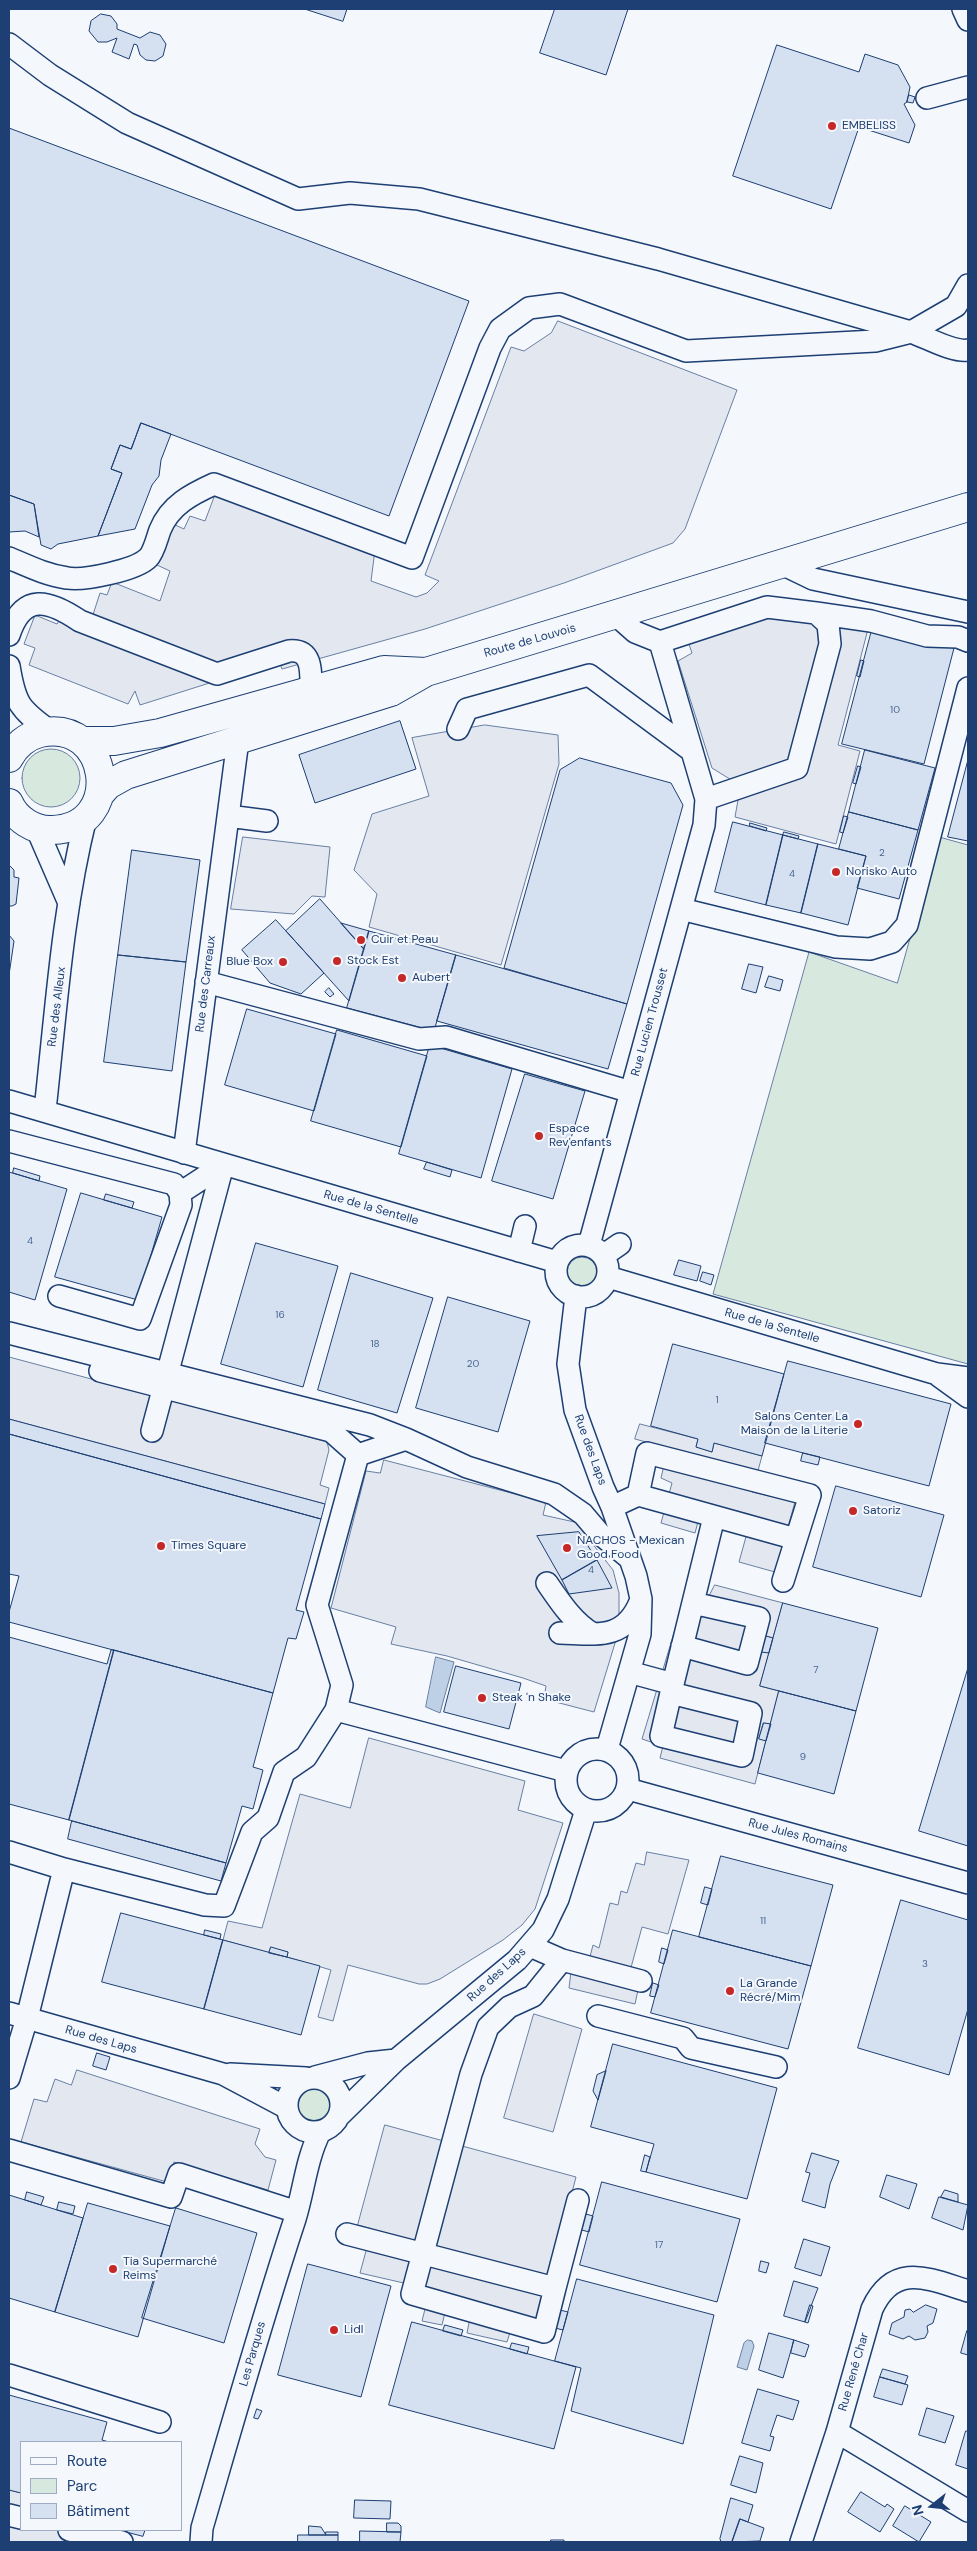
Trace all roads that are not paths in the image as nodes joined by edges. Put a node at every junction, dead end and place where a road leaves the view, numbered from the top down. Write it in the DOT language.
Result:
graph roads {
  1 [pos="963,9"];
  2 [pos="968,20"];
  3 [pos="9,44"];
  4 [pos="968,86"];
  5 [pos="927,98"];
  6 [pos="968,285"];
  7 [pos="911,332"];
  8 [pos="968,350"];
  9 [pos="968,507"];
  10 [pos="9,558"];
  11 [pos="782,564"];
  12 [pos="69,579"];
  13 [pos="59,607"];
  14 [pos="968,612"];
  15 [pos="816,614"];
  16 [pos="617,616"];
  17 [pos="9,635"];
  18 [pos="968,641"];
  19 [pos="660,642"];
  20 [pos="9,666"];
  21 [pos="426,672"];
  22 [pos="968,688"];
  23 [pos="311,690"];
  24 [pos="11,693"];
  25 [pos="458,729"];
  26 [pos="50,731"];
  27 [pos="238,740"];
  28 [pos="82,741"];
  29 [pos="10,751"];
  30 [pos="692,751"];
  31 [pos="100,794"];
  32 [pos="706,799"];
  33 [pos="18,816"];
  34 [pos="228,816"];
  35 [pos="86,817"];
  36 [pos="267,821"];
  37 [pos="69,903"];
  38 [pos="681,909"];
  39 [pos="206,982"];
  40 [pos="631,1092"];
  41 [pos="9,1101"];
  42 [pos="45,1110"];
  43 [pos="9,1141"];
  44 [pos="184,1153"];
  45 [pos="223,1165"];
  46 [pos="180,1193"];
  47 [pos="525,1226"];
  48 [pos="604,1248"];
  49 [pos="518,1251"];
  50 [pos="557,1262"];
  51 [pos="608,1277"];
  52 [pos="59,1296"];
  53 [pos="576,1296"];
  54 [pos="9,1333"];
  55 [pos="9,1346"];
  56 [pos="936,1374"];
  57 [pos="968,1378"];
  58 [pos="166,1380"];
  59 [pos="968,1397"];
  60 [pos="152,1431"];
  61 [pos="406,1439"];
  62 [pos="358,1455"];
  63 [pos="638,1496"];
  64 [pos="612,1507"];
  65 [pos="714,1517"];
  66 [pos="796,1539"];
  67 [pos="629,1558"];
  68 [pos="783,1582"];
  69 [pos="547,1583"];
  70 [pos="641,1599"];
  71 [pos="693,1603"];
  72 [pos="560,1633"];
  73 [pos="593,1634"];
  74 [pos="682,1646"];
  75 [pos="629,1672"];
  76 [pos="336,1710"];
  77 [pos="607,1749"];
  78 [pos="566,1771"];
  79 [pos="628,1789"];
  80 [pos="586,1810"];
  81 [pos="9,1852"];
  82 [pos="64,1869"];
  83 [pos="968,1883"];
  84 [pos="530,1946"];
  85 [pos="562,1960"];
  86 [pos="641,1981"];
  87 [pos="18,2016"];
  88 [pos="598,2016"];
  89 [pos="396,2060"];
  90 [pos="776,2068"];
  91 [pos="222,2074"];
  92 [pos="9,2078"];
  93 [pos="310,2078"];
  94 [pos="287,2108"];
  95 [pos="340,2115"];
  96 [pos="297,2127"];
  97 [pos="320,2132"];
  98 [pos="9,2150"];
  99 [pos="307,2166"];
  100 [pos="578,2200"];
  101 [pos="297,2212"];
  102 [pos="346,2234"];
  103 [pos="423,2254"];
  104 [pos="555,2288"];
  105 [pos="968,2291"];
  106 [pos="9,2374"];
  107 [pos="160,2422"];
  108 [pos="837,2432"];
  109 [pos="968,2511"];
  110 [pos="73,2531"];
  111 [pos="122,2542"];
  112 [pos="201,2542"];
  113 [pos="801,2542"];
  1 -- 2 [label="street"];
  3 -- 7 [label="street"];
  4 -- 5 [label="street"];
  6 -- 7 [label="street"];
  7 -- 8 [label="street"];
  7 -- 12 [label="street"];
  9 -- 11 [label="main road, Route de Louvois"];
  10 -- 12 [label="street"];
  11 -- 14 [label="street"];
  11 -- 16 [label="main road, Route de Louvois"];
  12 -- 13 [label="street"];
  13 -- 17 [label="street"];
  13 -- 23 [label="street"];
  15 -- 18 [label="street"];
  15 -- 19 [label="street"];
  15 -- 32 [label="street"];
  16 -- 19 [label="street"];
  16 -- 21 [label="main road, Route de Louvois"];
  19 -- 30 [label="street, Rue Lucien Trousset"];
  20 -- 24 [label="street"];
  21 -- 23 [label="main road"];
  21 -- 27 [label="main road, Route de Louvois"];
  22 -- 38 [label="street"];
  23 -- 28 [label="main road"];
  24 -- 26 [label="street"];
  25 -- 30 [label="street"];
  26 -- 28 [label="main road"];
  26 -- 29 [label="main road"];
  27 -- 31 [label="main road, Route de Louvois"];
  27 -- 34 [label="street, Rue des Carreaux"];
  28 -- 31 [label="main road"];
  30 -- 32 [label="street, Rue Lucien Trousset"];
  31 -- 35 [label="main road"];
  32 -- 38 [label="street, Rue Lucien Trousset"];
  33 -- 35 [label="main road"];
  33 -- 37 [label="street"];
  34 -- 36 [label="street"];
  34 -- 39 [label="street, Rue des Carreaux"];
  35 -- 37 [label="street, Rue des Alleux"];
  37 -- 42 [label="street, Rue des Alleux"];
  38 -- 40 [label="street, Rue Lucien Trousset"];
  39 -- 40 [label="street"];
  39 -- 44 [label="street, Rue des Carreaux"];
  40 -- 48 [label="street, Rue Lucien Trousset"];
  41 -- 42 [label="street, Rue de la Sentelle"];
  42 -- 44 [label="street, Rue de la Sentelle"];
  43 -- 46 [label="street"];
  44 -- 45 [label="street, Rue de la Sentelle"];
  45 -- 46 [label="street"];
  45 -- 49 [label="street, Rue de la Sentelle"];
  45 -- 58 [label="street"];
  46 -- 52 [label="street"];
  47 -- 49 [label="street"];
  48 -- 50 [label="street"];
  48 -- 51 [label="street"];
  49 -- 50 [label="street, Rue de la Sentelle"];
  50 -- 53 [label="street"];
  51 -- 53 [label="street"];
  51 -- 56 [label="street, Rue de la Sentelle"];
  53 -- 64 [label="street, Rue des Laps"];
  54 -- 58 [label="street"];
  55 -- 58 [label="street"];
  56 -- 57 [label="street, Rue de la Sentelle"];
  56 -- 59 [label="street, Rue de la Sentelle"];
  58 -- 60 [label="street"];
  58 -- 61 [label="street"];
  58 -- 62 [label="street"];
  61 -- 62 [label="street"];
  61 -- 67 [label="street"];
  62 -- 76 [label="street"];
  63 -- 64 [label="street"];
  63 -- 65 [label="street"];
  63 -- 66 [label="street"];
  64 -- 67 [label="street, Rue des Laps"];
  65 -- 66 [label="street"];
  65 -- 71 [label="street"];
  66 -- 68 [label="street"];
  67 -- 70 [label="street, Rue des Laps"];
  69 -- 73 [label="street"];
  70 -- 73 [label="street"];
  70 -- 75 [label="street, Rue des Laps"];
  71 -- 74 [label="street"];
  71 -- 74 [label="street"];
  72 -- 73 [label="street"];
  74 -- 75 [label="street"];
  75 -- 77 [label="street, Rue des Laps"];
  76 -- 78 [label="street"];
  76 -- 82 [label="street"];
  77 -- 78 [label="street"];
  77 -- 79 [label="street"];
  78 -- 80 [label="street"];
  79 -- 80 [label="street"];
  79 -- 83 [label="street, Rue Jules Romains"];
  80 -- 84 [label="street, Rue des Laps"];
  81 -- 82 [label="street"];
  82 -- 87 [label="street"];
  84 -- 85 [label="street"];
  84 -- 89 [label="street, Rue des Laps"];
  85 -- 86 [label="street"];
  85 -- 103 [label="street"];
  87 -- 91 [label="street, Rue des Laps"];
  87 -- 92 [label="street"];
  88 -- 90 [label="street"];
  89 -- 93 [label="street, Rue des Laps"];
  89 -- 95 [label="street, Rue des Laps"];
  91 -- 93 [label="street, Rue des Laps"];
  91 -- 94 [label="street, Rue des Laps"];
  93 -- 94 [label="street"];
  93 -- 95 [label="street"];
  94 -- 96 [label="street"];
  95 -- 97 [label="street"];
  96 -- 97 [label="street"];
  96 -- 99 [label="street, Les Parques"];
  97 -- 99 [label="street, Les Parques"];
  98 -- 101 [label="street"];
  99 -- 101 [label="street, Les Parques"];
  100 -- 104 [label="street"];
  101 -- 112 [label="street, Les Parques"];
  102 -- 103 [label="street"];
  103 -- 104 [label="street"];
  103 -- 104 [label="street"];
  105 -- 108 [label="street, Rue René Char"];
  106 -- 107 [label="street"];
  108 -- 109 [label="street"];
  108 -- 113 [label="street, Rue René Char"];
  110 -- 111 [label="street"];
}
